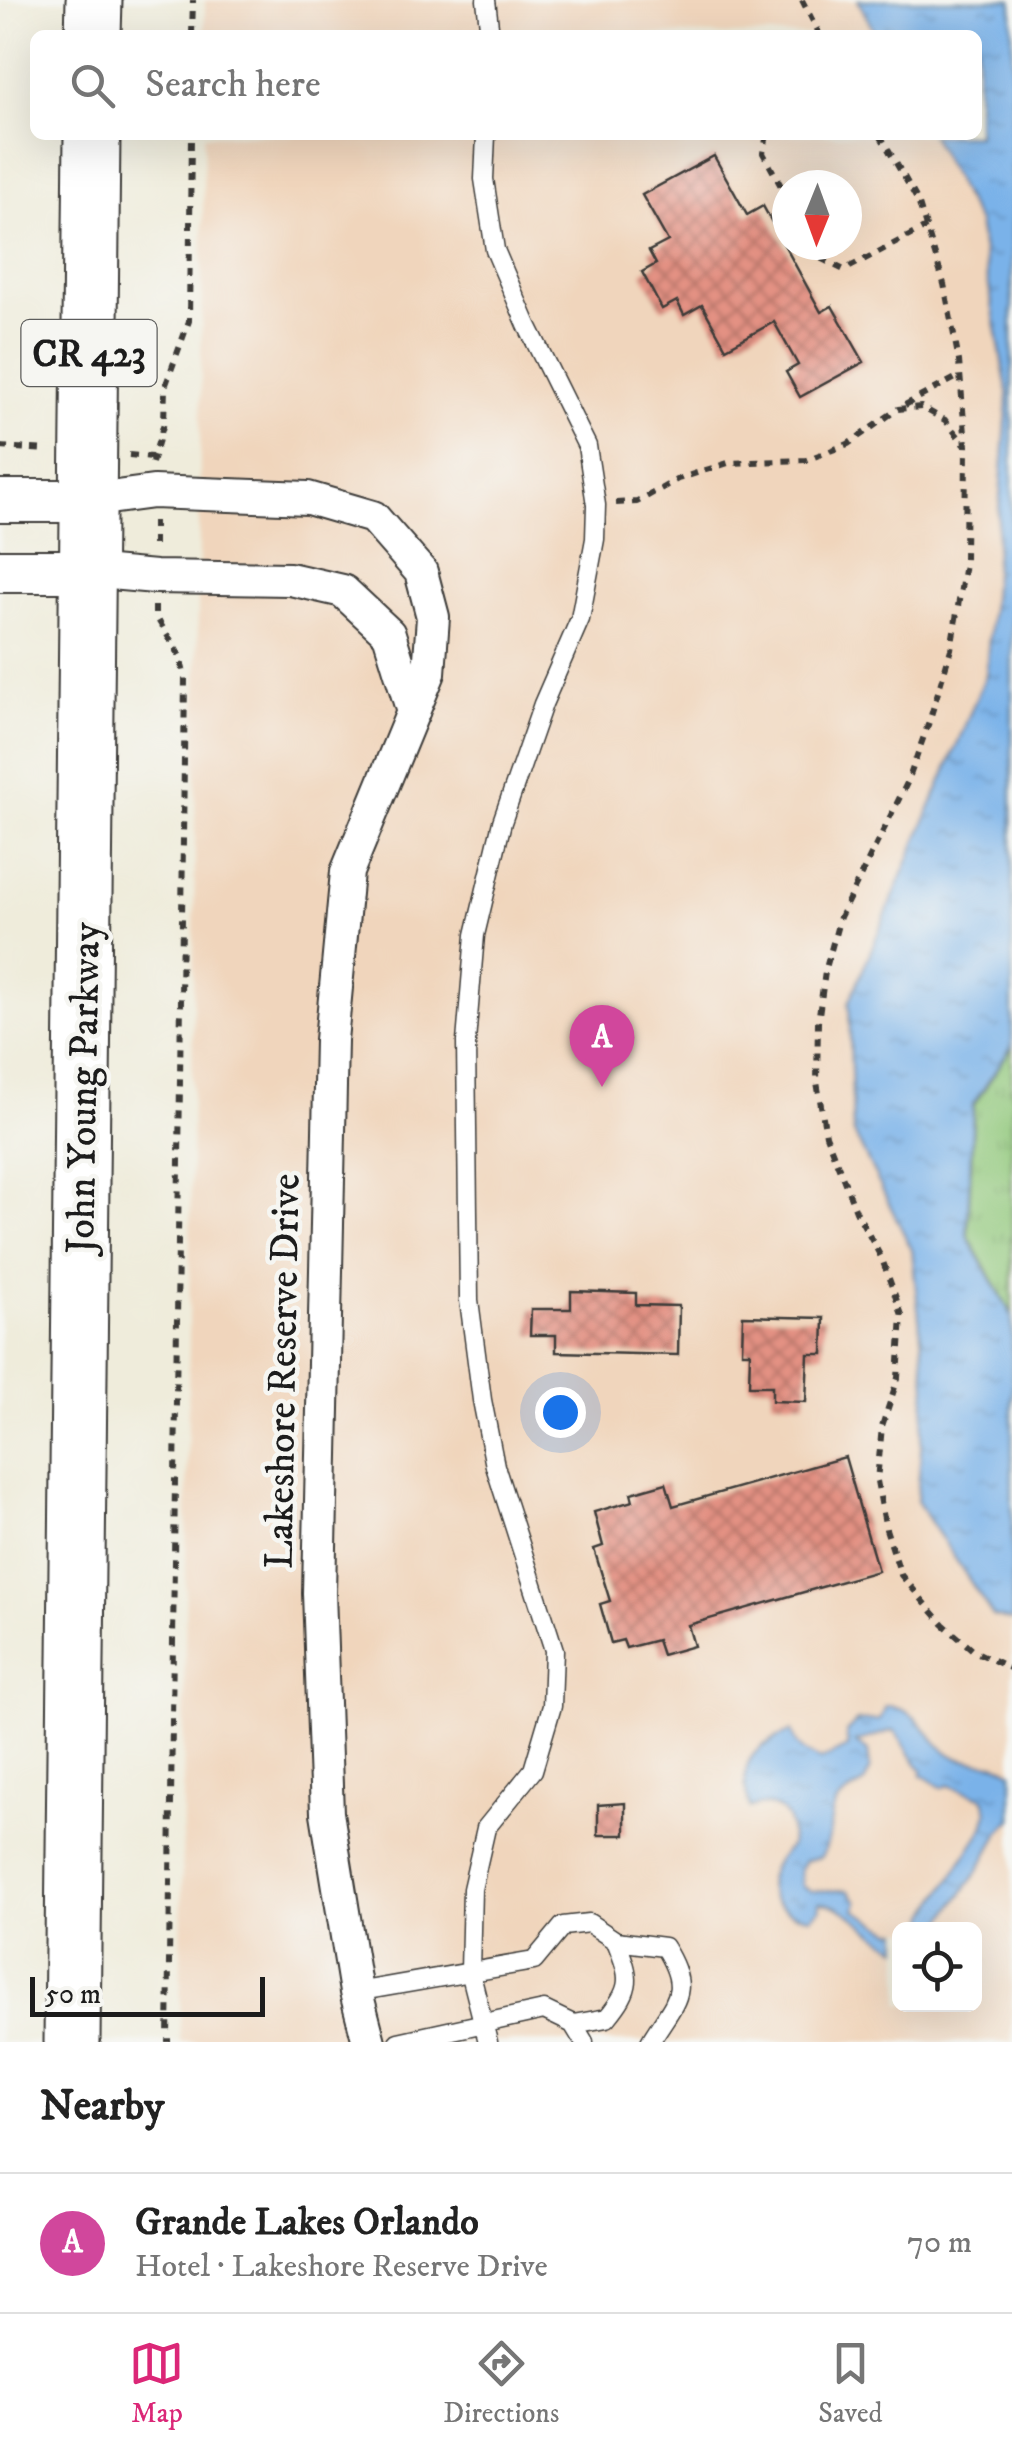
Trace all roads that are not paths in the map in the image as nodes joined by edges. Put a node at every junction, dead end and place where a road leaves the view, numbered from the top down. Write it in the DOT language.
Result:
graph roads {
  1 [pos="94,0"];
  2 [pos="486,0"];
  3 [pos="94,30"];
  4 [pos="489,30"];
  5 [pos="92,140"];
  6 [pos="486,140"];
  7 [pos="0,501"];
  8 [pos="87,502"];
  9 [pos="0,571"];
  10 [pos="88,572"];
  11 [pos="414,712"];
  12 [pos="616,1941"];
  13 [pos="470,1971"];
  14 [pos="356,1992"];
  15 [pos="573,2024"];
  16 [pos="486,2034"];
  17 [pos="72,2042"];
  18 [pos="369,2042"];
  19 [pos="398,2042"];
  20 [pos="584,2042"];
  21 [pos="650,2042"];
  1 -- 3 [label="highway"];
  2 -- 4 [label="lane"];
  5 -- 8 [label="highway, John Young Parkway / CR 423"];
  6 -- 13 [label="lane"];
  7 -- 8 [label="street"];
  8 -- 10 [label="highway, John Young Parkway / CR 423"];
  8 -- 11 [label="street, Lakeshore Reserve Drive"];
  9 -- 10 [label="street"];
  10 -- 11 [label="street"];
  10 -- 17 [label="highway, John Young Parkway / CR 423"];
  11 -- 14 [label="street, Lakeshore Reserve Drive"];
  12 -- 13 [label="lane"];
  12 -- 15 [label="lane"];
  12 -- 21 [label="lane"];
  13 -- 14 [label="lane"];
  13 -- 16 [label="lane"];
  14 -- 18 [label="street, Lakeshore Reserve Drive"];
  15 -- 16 [label="lane"];
  15 -- 20 [label="lane"];
  16 -- 19 [label="lane"];
}
